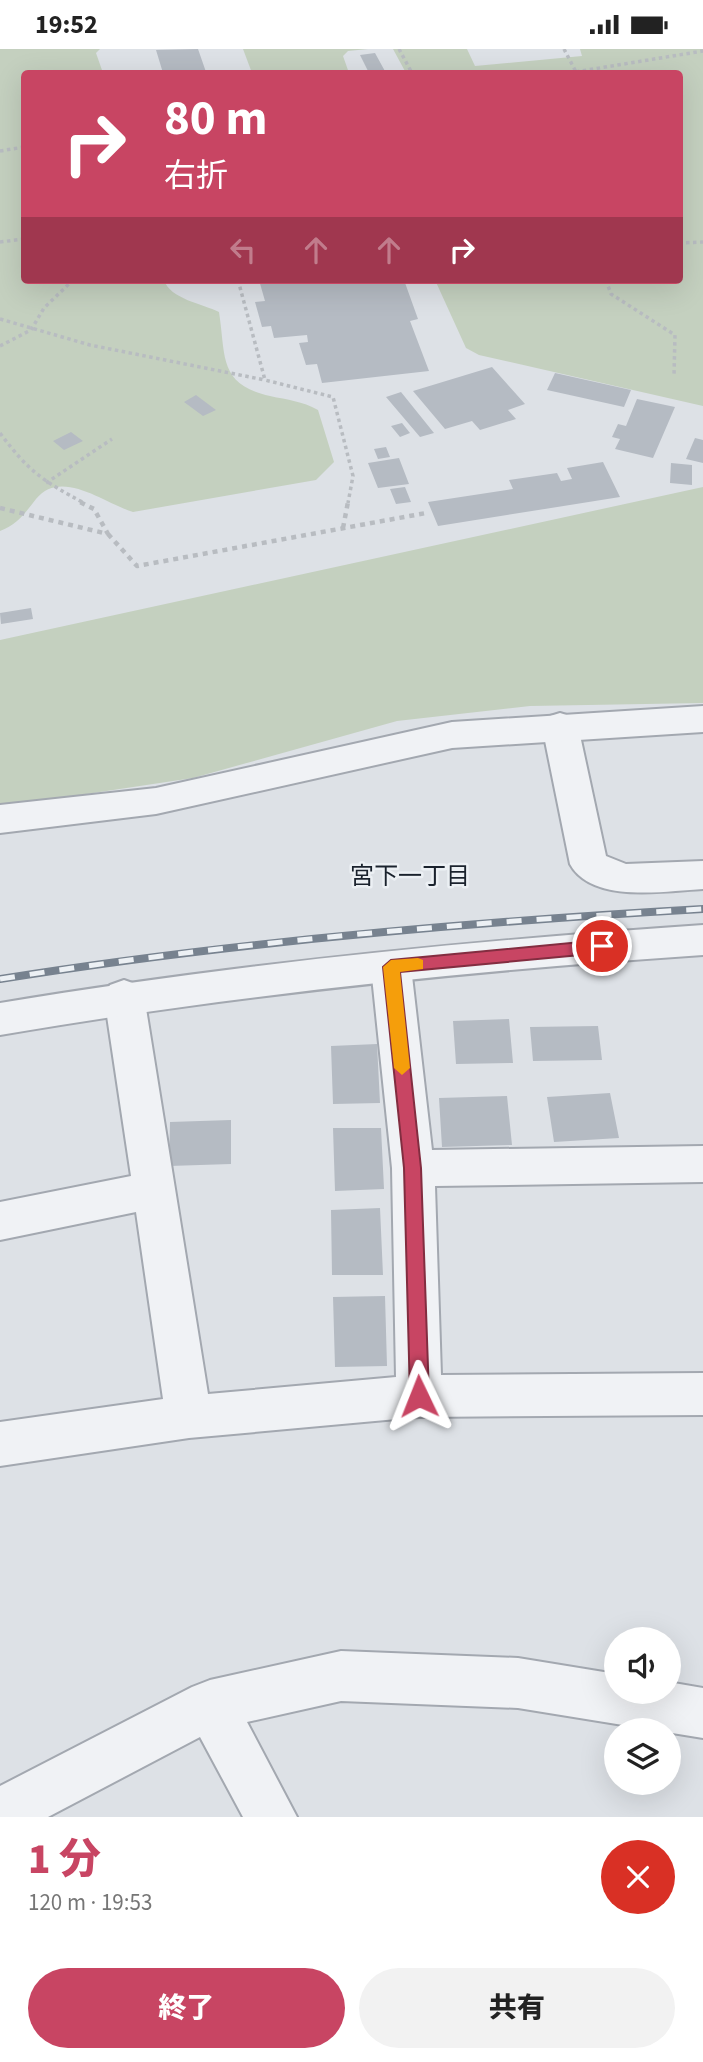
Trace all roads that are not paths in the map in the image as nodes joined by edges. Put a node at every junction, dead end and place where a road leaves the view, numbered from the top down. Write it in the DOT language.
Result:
graph roads {
  1 [pos="703,719"];
  2 [pos="560,726"];
  3 [pos="0,819"];
  4 [pos="703,875"];
  5 [pos="703,940"];
  6 [pos="391,967"];
  7 [pos="124,996"];
  8 [pos="0,1019"];
  9 [pos="703,1164"];
  10 [pos="413,1168"];
  11 [pos="154,1190"];
  12 [pos="0,1221"];
  13 [pos="703,1394"];
  14 [pos="419,1396"];
  15 [pos="188,1417"];
  16 [pos="0,1444"];
  17 [pos="210,1705"];
  18 [pos="703,1713"];
  19 [pos="0,1814"];
  20 [pos="271,1817"];
  1 -- 2 [label="street"];
  2 -- 3 [label="street"];
  2 -- 4 [label="street"];
  5 -- 6 [label="street"];
  6 -- 7 [label="street"];
  6 -- 10 [label="street"];
  7 -- 8 [label="street"];
  7 -- 11 [label="street"];
  9 -- 10 [label="street"];
  10 -- 14 [label="street"];
  11 -- 12 [label="street"];
  11 -- 15 [label="street"];
  13 -- 14 [label="street"];
  14 -- 15 [label="street"];
  15 -- 16 [label="street"];
  17 -- 18 [label="street"];
  17 -- 19 [label="street"];
  17 -- 20 [label="street"];
}
